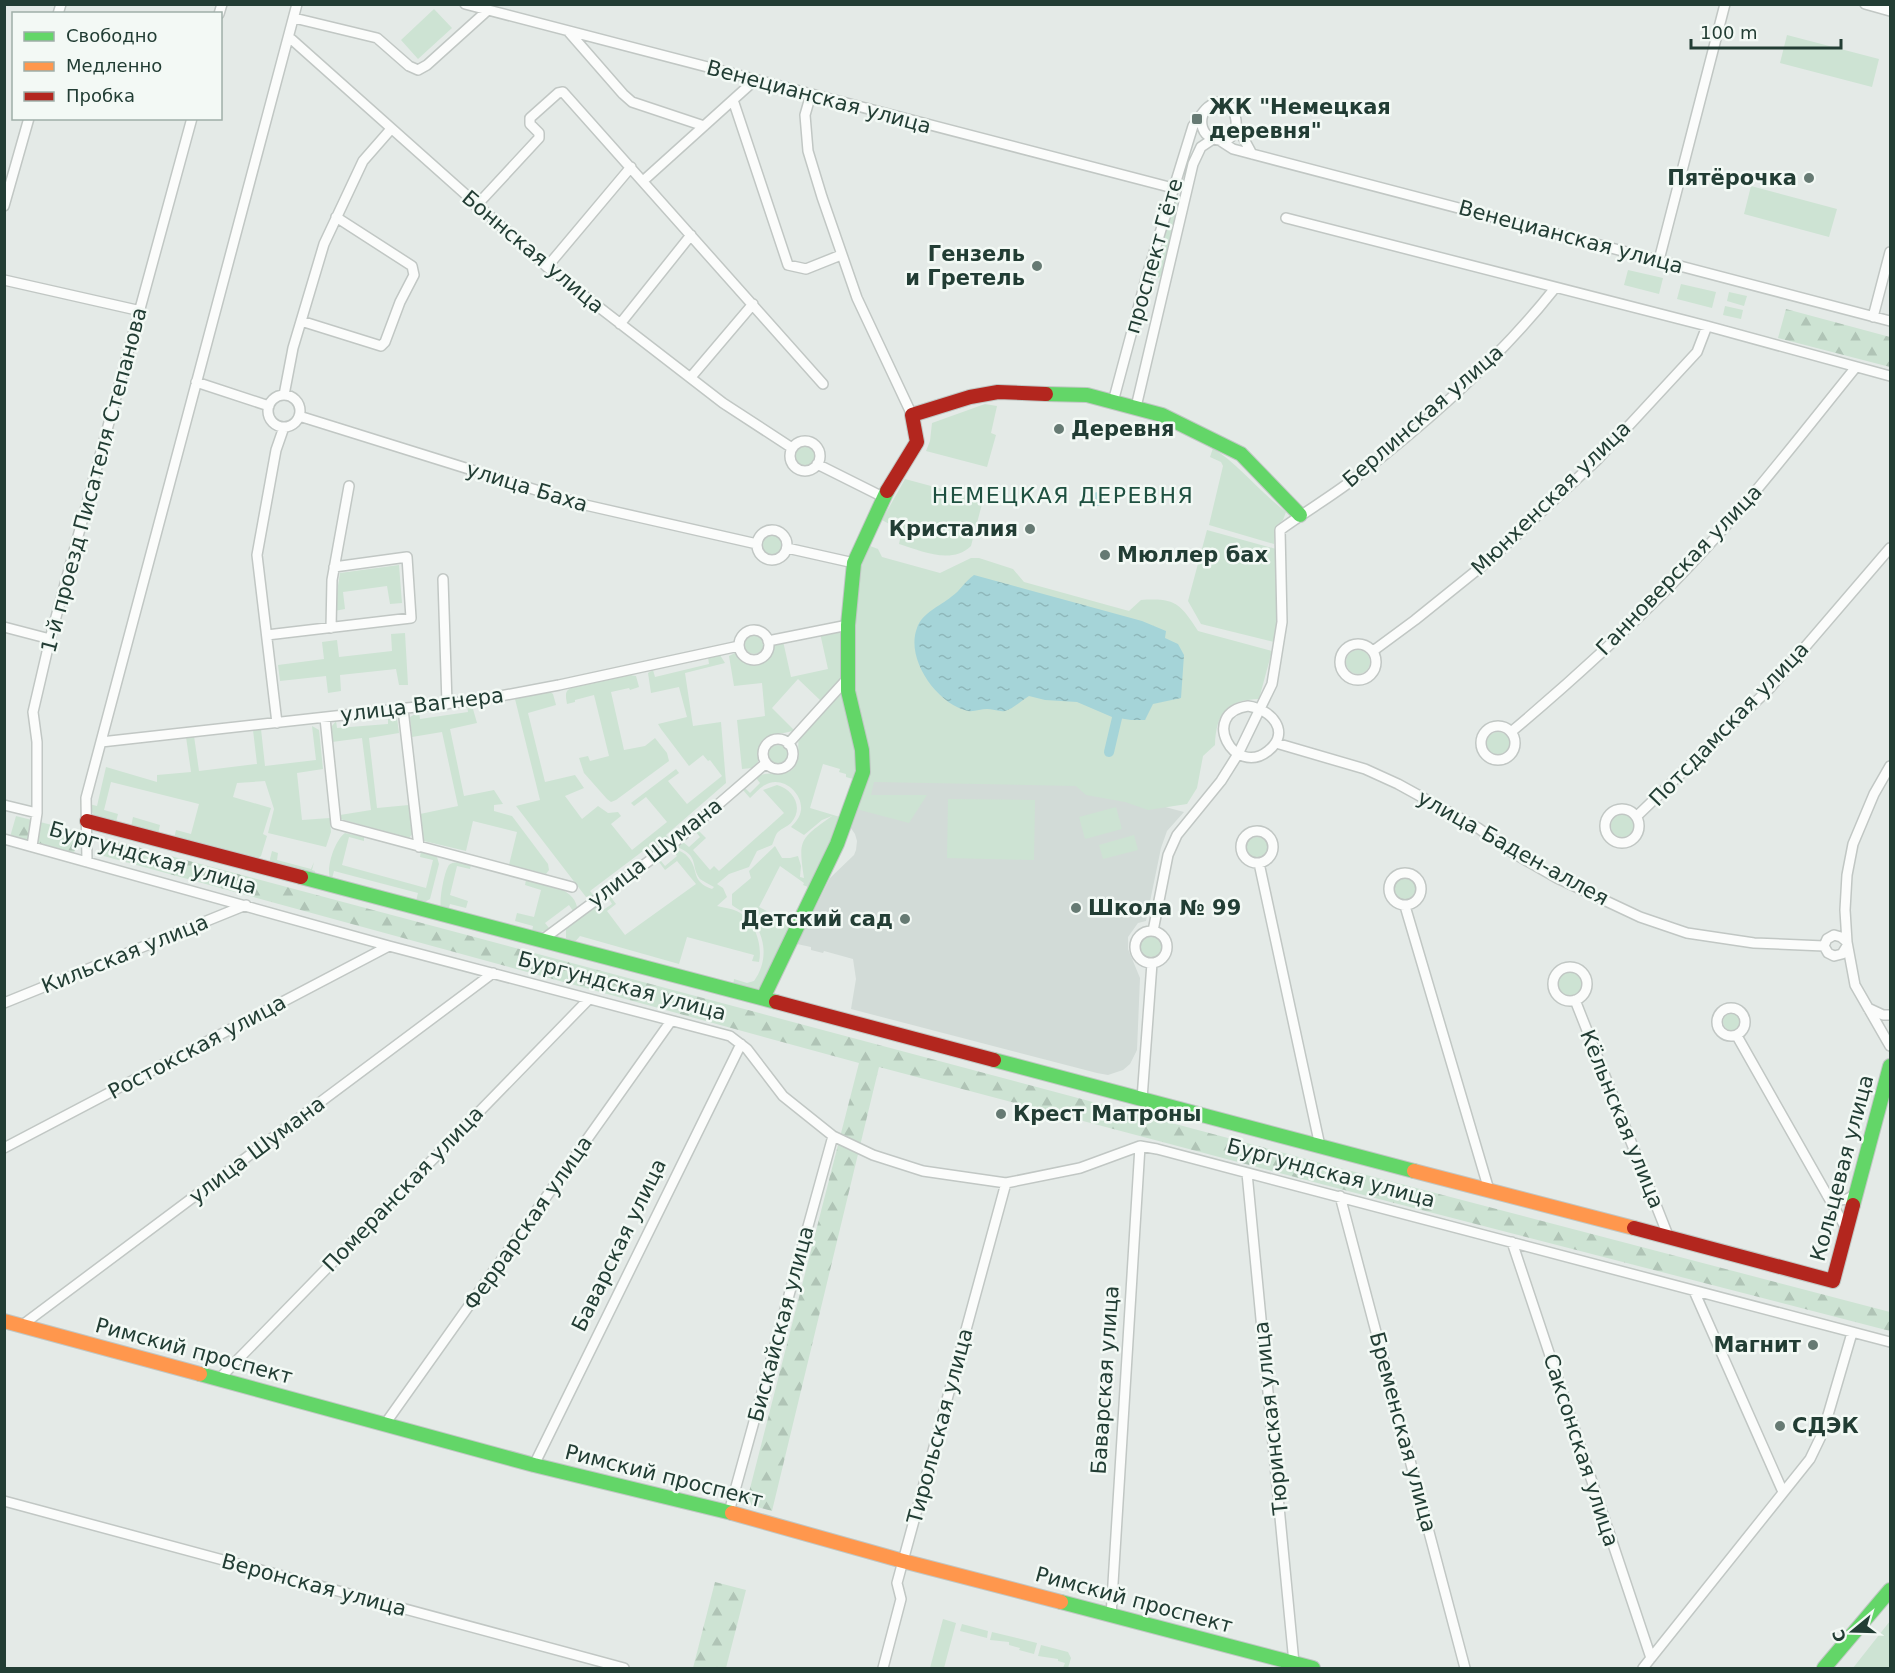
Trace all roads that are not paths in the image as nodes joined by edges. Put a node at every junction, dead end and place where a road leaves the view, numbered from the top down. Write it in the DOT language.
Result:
graph roads {
  1 [pos="297,4"];
  2 [pos="465,4"];
  3 [pos="1725,4"];
  4 [pos="1865,4"];
  5 [pos="488,10"];
  6 [pos="1890,11"];
  7 [pos="294,18"];
  8 [pos="568,31"];
  9 [pos="289,37"];
  10 [pos="755,80"];
  11 [pos="812,94"];
  12 [pos="733,100"];
  13 [pos="1203,114"];
  14 [pos="28,120"];
  15 [pos="191,120"];
  16 [pos="704,126"];
  17 [pos="1237,126"];
  18 [pos="391,129"];
  19 [pos="1213,138"];
  20 [pos="1252,154"];
  21 [pos="630,167"];
  22 [pos="643,181"];
  23 [pos="1173,188"];
  24 [pos="4,206"];
  25 [pos="476,206"];
  26 [pos="336,217"];
  27 [pos="1287,218"];
  28 [pos="691,235"];
  29 [pos="1890,252"];
  30 [pos="841,255"];
  31 [pos="1659,260"];
  32 [pos="547,267"];
  33 [pos="4,280"];
  34 [pos="1555,288"];
  35 [pos="753,304"];
  36 [pos="141,311"];
  37 [pos="1874,317"];
  38 [pos="301,321"];
  39 [pos="1890,321"];
  40 [pos="620,324"];
  41 [pos="1707,326"];
  42 [pos="1856,367"];
  43 [pos="1890,376"];
  44 [pos="691,377"];
  45 [pos="196,382"];
  46 [pos="824,384"];
  47 [pos="284,395"];
  48 [pos="1113,402"];
  49 [pos="269,406"];
  50 [pos="1136,407"];
  51 [pos="912,415"];
  52 [pos="299,416"];
  53 [pos="284,427"];
  54 [pos="792,448"];
  55 [pos="817,464"];
  56 [pos="349,486"];
  57 [pos="883,497"];
  58 [pos="1300,515"];
  59 [pos="757,544"];
  60 [pos="787,548"];
  61 [pos="1890,548"];
  62 [pos="854,562"];
  63 [pos="334,567"];
  64 [pos="443,579"];
  65 [pos="848,625"];
  66 [pos="4,627"];
  67 [pos="331,628"];
  68 [pos="267,635"];
  69 [pos="50,639"];
  70 [pos="768,640"];
  71 [pos="739,646"];
  72 [pos="1373,651"];
  73 [pos="847,679"];
  74 [pos="447,704"];
  75 [pos="1260,708"];
  76 [pos="403,709"];
  77 [pos="325,718"];
  78 [pos="277,723"];
  79 [pos="1511,732"];
  80 [pos="101,742"];
  81 [pos="1276,743"];
  82 [pos="788,744"];
  83 [pos="1238,754"];
  84 [pos="766,763"];
  85 [pos="1890,766"];
  86 [pos="4,805"];
  87 [pos="37,813"];
  88 [pos="1637,816"];
  89 [pos="87,821"];
  90 [pos="4,839"];
  91 [pos="32,846"];
  92 [pos="419,847"];
  93 [pos="87,862"];
  94 [pos="1259,863"];
  95 [pos="572,887"];
  96 [pos="246,905"];
  97 [pos="1405,906"];
  98 [pos="1153,931"];
  99 [pos="542,940"];
  100 [pos="1847,944"];
  101 [pos="389,946"];
  102 [pos="1824,946"];
  103 [pos="1152,963"];
  104 [pos="493,973"];
  105 [pos="763,998"];
  106 [pos="589,999"];
  107 [pos="1575,1000"];
  108 [pos="4,1003"];
  109 [pos="1868,1008"];
  110 [pos="1890,1015"];
  111 [pos="671,1021"];
  112 [pos="1737,1036"];
  113 [pos="741,1044"];
  114 [pos="1890,1046"];
  115 [pos="1890,1065"];
  116 [pos="1142,1099"];
  117 [pos="833,1136"];
  118 [pos="1140,1146"];
  119 [pos="1320,1146"];
  120 [pos="4,1148"];
  121 [pos="1247,1173"];
  122 [pos="1006,1183"];
  123 [pos="1858,1189"];
  124 [pos="1489,1190"];
  125 [pos="1827,1195"];
  126 [pos="1340,1196"];
  127 [pos="1847,1230"];
  128 [pos="1669,1238"];
  129 [pos="1512,1242"];
  130 [pos="1833,1281"];
  131 [pos="1694,1291"];
  132 [pos="4,1321"];
  133 [pos="21,1326"];
  134 [pos="1852,1333"];
  135 [pos="1890,1342"];
  136 [pos="218,1380"];
  137 [pos="385,1424"];
  138 [pos="534,1465"];
  139 [pos="1783,1492"];
  140 [pos="4,1501"];
  141 [pos="729,1512"];
  142 [pos="903,1561"];
  143 [pos="1890,1590"];
  144 [pos="1111,1616"];
  145 [pos="1651,1658"];
  146 [pos="1294,1663"];
  147 [pos="624,1668"];
  148 [pos="883,1668"];
  149 [pos="1313,1668"];
  150 [pos="1465,1668"];
  151 [pos="1643,1668"];
  152 [pos="1824,1668"];
  1 -- 7 [label="street"];
  2 -- 5 [label="street, Венецианская улица"];
  3 -- 31 [label="street"];
  4 -- 6 [label="street"];
  5 -- 7 [label="street"];
  5 -- 8 [label="street, Венецианская улица"];
  7 -- 9 [label="street"];
  8 -- 10 [label="street, Венецианская улица"];
  8 -- 16 [label="street"];
  9 -- 18 [label="street, Боннская улица"];
  9 -- 45 [label="street"];
  10 -- 11 [label="street, Венецианская улица"];
  10 -- 12 [label="street"];
  11 -- 23 [label="street, Венецианская улица"];
  11 -- 30 [label="street"];
  12 -- 16 [label="street"];
  12 -- 30 [label="street"];
  13 -- 17 [label="street"];
  13 -- 19 [label="street"];
  13 -- 23 [label="street, проспект Гёте"];
  14 -- 24 [label="street"];
  15 -- 36 [label="street, 1-й проезд Писателя Степанова"];
  16 -- 22 [label="street"];
  17 -- 19 [label="street"];
  17 -- 20 [label="street"];
  18 -- 25 [label="street, Боннская улица"];
  18 -- 26 [label="street"];
  19 -- 20 [label="street, Венецианская улица"];
  19 -- 50 [label="street, проспект Гёте"];
  20 -- 31 [label="street, Венецианская улица"];
  21 -- 22 [label="street"];
  21 -- 25 [label="street"];
  21 -- 32 [label="street"];
  22 -- 28 [label="street"];
  23 -- 48 [label="street, проспект Гёте"];
  25 -- 32 [label="street, Боннская улица"];
  26 -- 38 [label="street"];
  26 -- 38 [label="street"];
  27 -- 34 [label="street"];
  28 -- 35 [label="street"];
  28 -- 40 [label="street"];
  29 -- 37 [label="street"];
  30 -- 51 [label="street"];
  31 -- 37 [label="street, Венецианская улица"];
  32 -- 40 [label="street, Боннская улица"];
  33 -- 36 [label="street"];
  34 -- 41 [label="street"];
  34 -- 58 [label="street, Берлинская улица"];
  35 -- 44 [label="street"];
  35 -- 46 [label="street"];
  36 -- 69 [label="street, 1-й проезд Писателя Степанова"];
  37 -- 39 [label="street, Венецианская улица"];
  38 -- 47 [label="street"];
  40 -- 44 [label="street, Боннская улица"];
  41 -- 42 [label="street"];
  41 -- 72 [label="street, Мюнхенская улица"];
  42 -- 43 [label="street"];
  42 -- 79 [label="street, Ганноверская улица"];
  44 -- 54 [label="street, Боннская улица"];
  45 -- 49 [label="street"];
  45 -- 80 [label="street"];
  47 -- 49 [label="street"];
  47 -- 52 [label="street"];
  48 -- 50 [label="street"];
  48 -- 51 [label="street"];
  49 -- 53 [label="street"];
  50 -- 58 [label="street"];
  51 -- 57 [label="street"];
  52 -- 53 [label="street"];
  52 -- 59 [label="street, улица Баха"];
  53 -- 68 [label="street"];
  54 -- 55 [label="street"];
  54 -- 55 [label="street"];
  55 -- 57 [label="street"];
  56 -- 63 [label="street"];
  57 -- 62 [label="street"];
  58 -- 75 [label="street, Берлинская улица"];
  59 -- 60 [label="street"];
  59 -- 60 [label="street"];
  60 -- 62 [label="street"];
  61 -- 88 [label="street, Потсдамская улица"];
  62 -- 65 [label="street"];
  63 -- 67 [label="street"];
  63 -- 67 [label="street"];
  64 -- 74 [label="street"];
  65 -- 70 [label="street"];
  65 -- 73 [label="street"];
  66 -- 69 [label="street"];
  67 -- 68 [label="street"];
  68 -- 78 [label="street"];
  69 -- 87 [label="street, 1-й проезд Писателя Степанова"];
  70 -- 71 [label="street"];
  70 -- 71 [label="street"];
  71 -- 74 [label="street, улица Вагнера"];
  73 -- 82 [label="street"];
  73 -- 105 [label="street"];
  74 -- 76 [label="street, улица Вагнера"];
  75 -- 81 [label="street"];
  75 -- 83 [label="street"];
  75 -- 83 [label="street"];
  76 -- 77 [label="street, улица Вагнера"];
  76 -- 92 [label="street"];
  77 -- 78 [label="street, улица Вагнера"];
  77 -- 92 [label="street"];
  78 -- 80 [label="street, улица Вагнера"];
  80 -- 89 [label="street"];
  81 -- 83 [label="street"];
  81 -- 102 [label="street, улица Баден-аллея"];
  82 -- 84 [label="street"];
  82 -- 84 [label="street"];
  83 -- 98 [label="street"];
  84 -- 99 [label="street, улица Шумана"];
  85 -- 100 [label="street"];
  86 -- 87 [label="street"];
  87 -- 91 [label="street, 1-й проезд Писателя Степанова"];
  89 -- 93 [label="street"];
  89 -- 99 [label="street, Бургундская улица"];
  90 -- 91 [label="street, Бургундская улица"];
  91 -- 93 [label="street, Бургундская улица"];
  92 -- 95 [label="street"];
  93 -- 96 [label="street, Бургундская улица"];
  94 -- 119 [label="street"];
  96 -- 101 [label="street, Бургундская улица"];
  96 -- 108 [label="street, Кильская улица"];
  97 -- 124 [label="street"];
  98 -- 103 [label="street"];
  98 -- 103 [label="street"];
  99 -- 105 [label="street, Бургундская улица"];
  100 -- 102 [label="street, улица Баден-аллея"];
  100 -- 102 [label="street, улица Баден-аллея"];
  100 -- 109 [label="street"];
  101 -- 104 [label="street, Бургундская улица"];
  101 -- 120 [label="street, Ростокская улица"];
  103 -- 116 [label="street"];
  104 -- 106 [label="street, Бургундская улица"];
  104 -- 133 [label="street, улица Шумана"];
  105 -- 116 [label="street, Бургундская улица"];
  106 -- 111 [label="street, Бургундская улица"];
  106 -- 136 [label="street, Померанская улица"];
  107 -- 128 [label="street, Кёльнская улица"];
  109 -- 110 [label="street"];
  109 -- 114 [label="street"];
  111 -- 113 [label="street, Бургундская улица"];
  111 -- 137 [label="street, Феррарская улица"];
  112 -- 125 [label="street"];
  113 -- 117 [label="street, Бургундская улица"];
  113 -- 138 [label="street, Баварская улица"];
  115 -- 123 [label="street, Кольцевая улица"];
  116 -- 119 [label="street, Бургундская улица"];
  117 -- 122 [label="street, Бургундская улица"];
  117 -- 141 [label="street, Бискайская улица"];
  118 -- 121 [label="street, Бургундская улица"];
  118 -- 122 [label="street, Бургундская улица"];
  118 -- 144 [label="street, Баварская улица"];
  119 -- 124 [label="street, Бургундская улица"];
  121 -- 126 [label="street, Бургундская улица"];
  121 -- 146 [label="street, Тюринская улица"];
  122 -- 142 [label="street, Тирольская улица"];
  123 -- 125 [label="street"];
  123 -- 127 [label="street, Кольцевая улица"];
  124 -- 128 [label="street, Бургундская улица"];
  125 -- 127 [label="street"];
  126 -- 129 [label="street, Бургундская улица"];
  126 -- 150 [label="street, Бременская улица"];
  127 -- 130 [label="street, Кольцевая улица"];
  128 -- 130 [label="street, Бургундская улица"];
  129 -- 131 [label="street, Бургундская улица"];
  129 -- 145 [label="street, Саксонская улица"];
  131 -- 134 [label="street, Бургундская улица"];
  131 -- 139 [label="street"];
  132 -- 133 [label="street, Римский проспект"];
  133 -- 136 [label="street, Римский проспект"];
  134 -- 135 [label="street, Бургундская улица"];
  134 -- 139 [label="street"];
  136 -- 137 [label="street, Римский проспект"];
  137 -- 138 [label="street, Римский проспект"];
  138 -- 141 [label="street, Римский проспект"];
  139 -- 145 [label="street"];
  140 -- 147 [label="street, Веронская улица"];
  141 -- 142 [label="street, Римский проспект"];
  142 -- 144 [label="street, Римский проспект"];
  142 -- 148 [label="street, Тирольская улица"];
  143 -- 152 [label="street"];
  144 -- 146 [label="street, Римский проспект"];
  145 -- 151 [label="street"];
  146 -- 149 [label="street, Римский проспект"];
}
